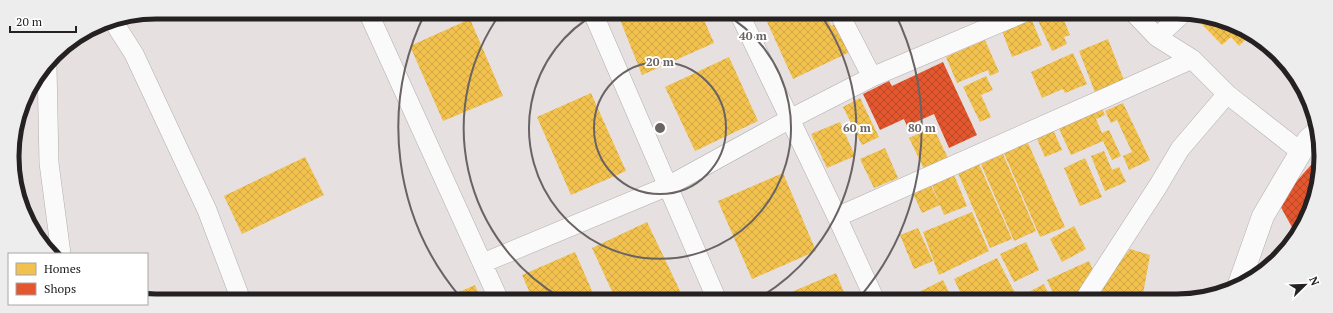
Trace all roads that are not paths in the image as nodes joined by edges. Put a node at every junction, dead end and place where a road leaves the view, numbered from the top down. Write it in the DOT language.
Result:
graph roads {
  1 [pos="371,19"];
  2 [pos="596,19"];
  3 [pos="742,19"];
  4 [pos="842,19"];
  5 [pos="1009,19"];
  6 [pos="1140,19"];
  7 [pos="1176,19"];
  8 [pos="116,25"];
  9 [pos="1157,37"];
  10 [pos="1192,59"];
  11 [pos="47,73"];
  12 [pos="872,77"];
  13 [pos="1227,94"];
  14 [pos="790,119"];
  15 [pos="1312,136"];
  16 [pos="1301,152"];
  17 [pos="668,186"];
  18 [pos="838,217"];
  19 [pos="62,253"];
  20 [pos="483,263"];
  21 [pos="1241,278"];
  22 [pos="239,294"];
  23 [pos="497,294"];
  24 [pos="714,294"];
  25 [pos="872,294"];
  26 [pos="1088,294"];
  1 -- 20 [label="street"];
  2 -- 17 [label="street"];
  3 -- 14 [label="street"];
  4 -- 12 [label="street"];
  5 -- 12 [label="street"];
  6 -- 9 [label="street"];
  7 -- 9 [label="street"];
  8 -- 22 [label="street"];
  9 -- 10 [label="street"];
  10 -- 13 [label="street"];
  10 -- 18 [label="street"];
  11 -- 19 [label="street"];
  12 -- 14 [label="street"];
  13 -- 16 [label="street"];
  13 -- 26 [label="street"];
  14 -- 17 [label="street"];
  14 -- 18 [label="street"];
  15 -- 16 [label="street"];
  16 -- 21 [label="street"];
  17 -- 20 [label="street"];
  17 -- 24 [label="street"];
  18 -- 25 [label="street"];
  20 -- 23 [label="street"];
}
